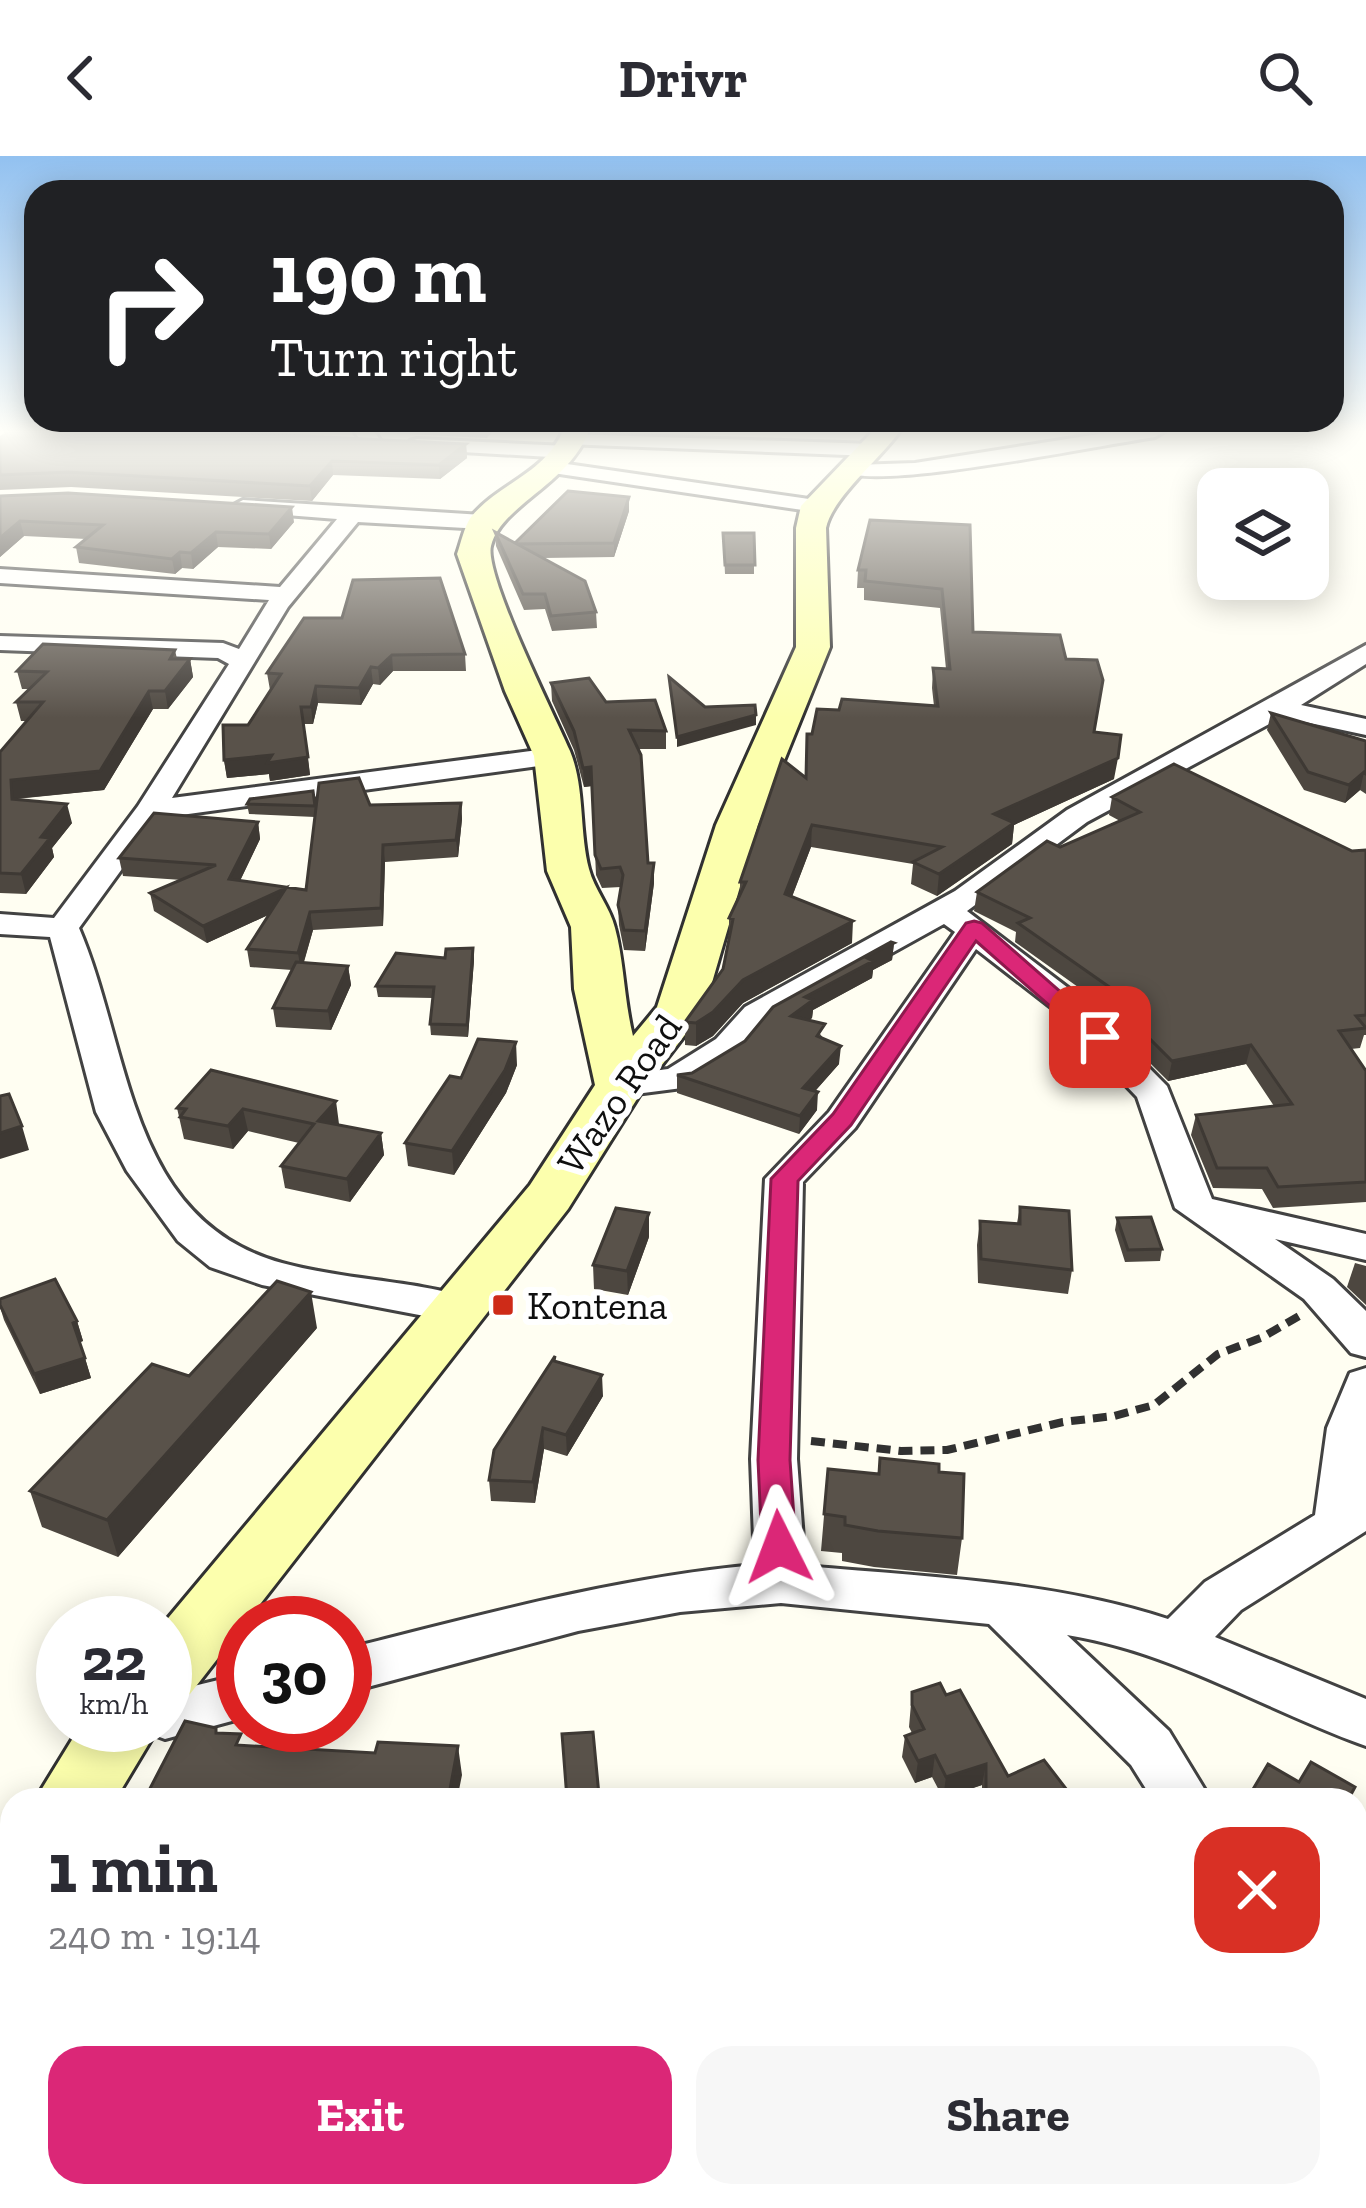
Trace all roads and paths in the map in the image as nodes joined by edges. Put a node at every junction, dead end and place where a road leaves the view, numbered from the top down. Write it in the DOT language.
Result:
graph roads {
  1 [pos="338,527"];
  2 [pos="482,527"];
  3 [pos="811,527"];
  4 [pos="0,576"];
  5 [pos="285,593"];
  6 [pos="0,643"];
  7 [pos="1366,653"];
  8 [pos="244,662"];
  9 [pos="1278,708"];
  10 [pos="1366,728"];
  11 [pos="553,755"];
  12 [pos="150,810"];
  13 [pos="959,919"];
  14 [pos="0,924"];
  15 [pos="63,928"];
  16 [pos="620,1085"];
  17 [pos="1209,1213"];
  18 [pos="1366,1246"];
  19 [pos="1328,1299"];
  20 [pos="456,1308"];
  21 [pos="1366,1342"];
  22 [pos="1366,1384"];
  23 [pos="775,1436"];
  24 [pos="1352,1514"];
  25 [pos="781,1583"];
  26 [pos="1002,1605"];
  27 [pos="192,1639"];
  28 [pos="1178,1643"];
  29 [pos="372,1665"];
  30 [pos="1366,1723"];
  31 [pos="106,1752"];
  32 [pos="81,1788"];
  33 [pos="1176,1788"];
  1 -- 5 [label="street"];
  2 -- 11 [label="main road"];
  3 -- 16 [label="main road, Wazo Road"];
  4 -- 5 [label="street"];
  5 -- 8 [label="street"];
  6 -- 8 [label="street"];
  7 -- 9 [label="street"];
  8 -- 12 [label="street"];
  9 -- 10 [label="street"];
  9 -- 13 [label="street"];
  11 -- 12 [label="street"];
  11 -- 16 [label="main road"];
  12 -- 15 [label="street"];
  13 -- 16 [label="street"];
  13 -- 17 [label="street"];
  13 -- 23 [label="street"];
  14 -- 15 [label="street"];
  15 -- 20 [label="street"];
  16 -- 20 [label="main road, Wazo Road"];
  17 -- 18 [label="street"];
  17 -- 19 [label="street"];
  19 -- 21 [label="street"];
  19 -- 23 [label="path"];
  20 -- 27 [label="main road, Wazo Road"];
  22 -- 24 [label="street"];
  23 -- 25 [label="street"];
  24 -- 28 [label="street"];
  25 -- 26 [label="street"];
  25 -- 29 [label="street"];
  26 -- 28 [label="street"];
  26 -- 33 [label="street"];
  28 -- 30 [label="street"];
  31 -- 32 [label="main road"];
}
